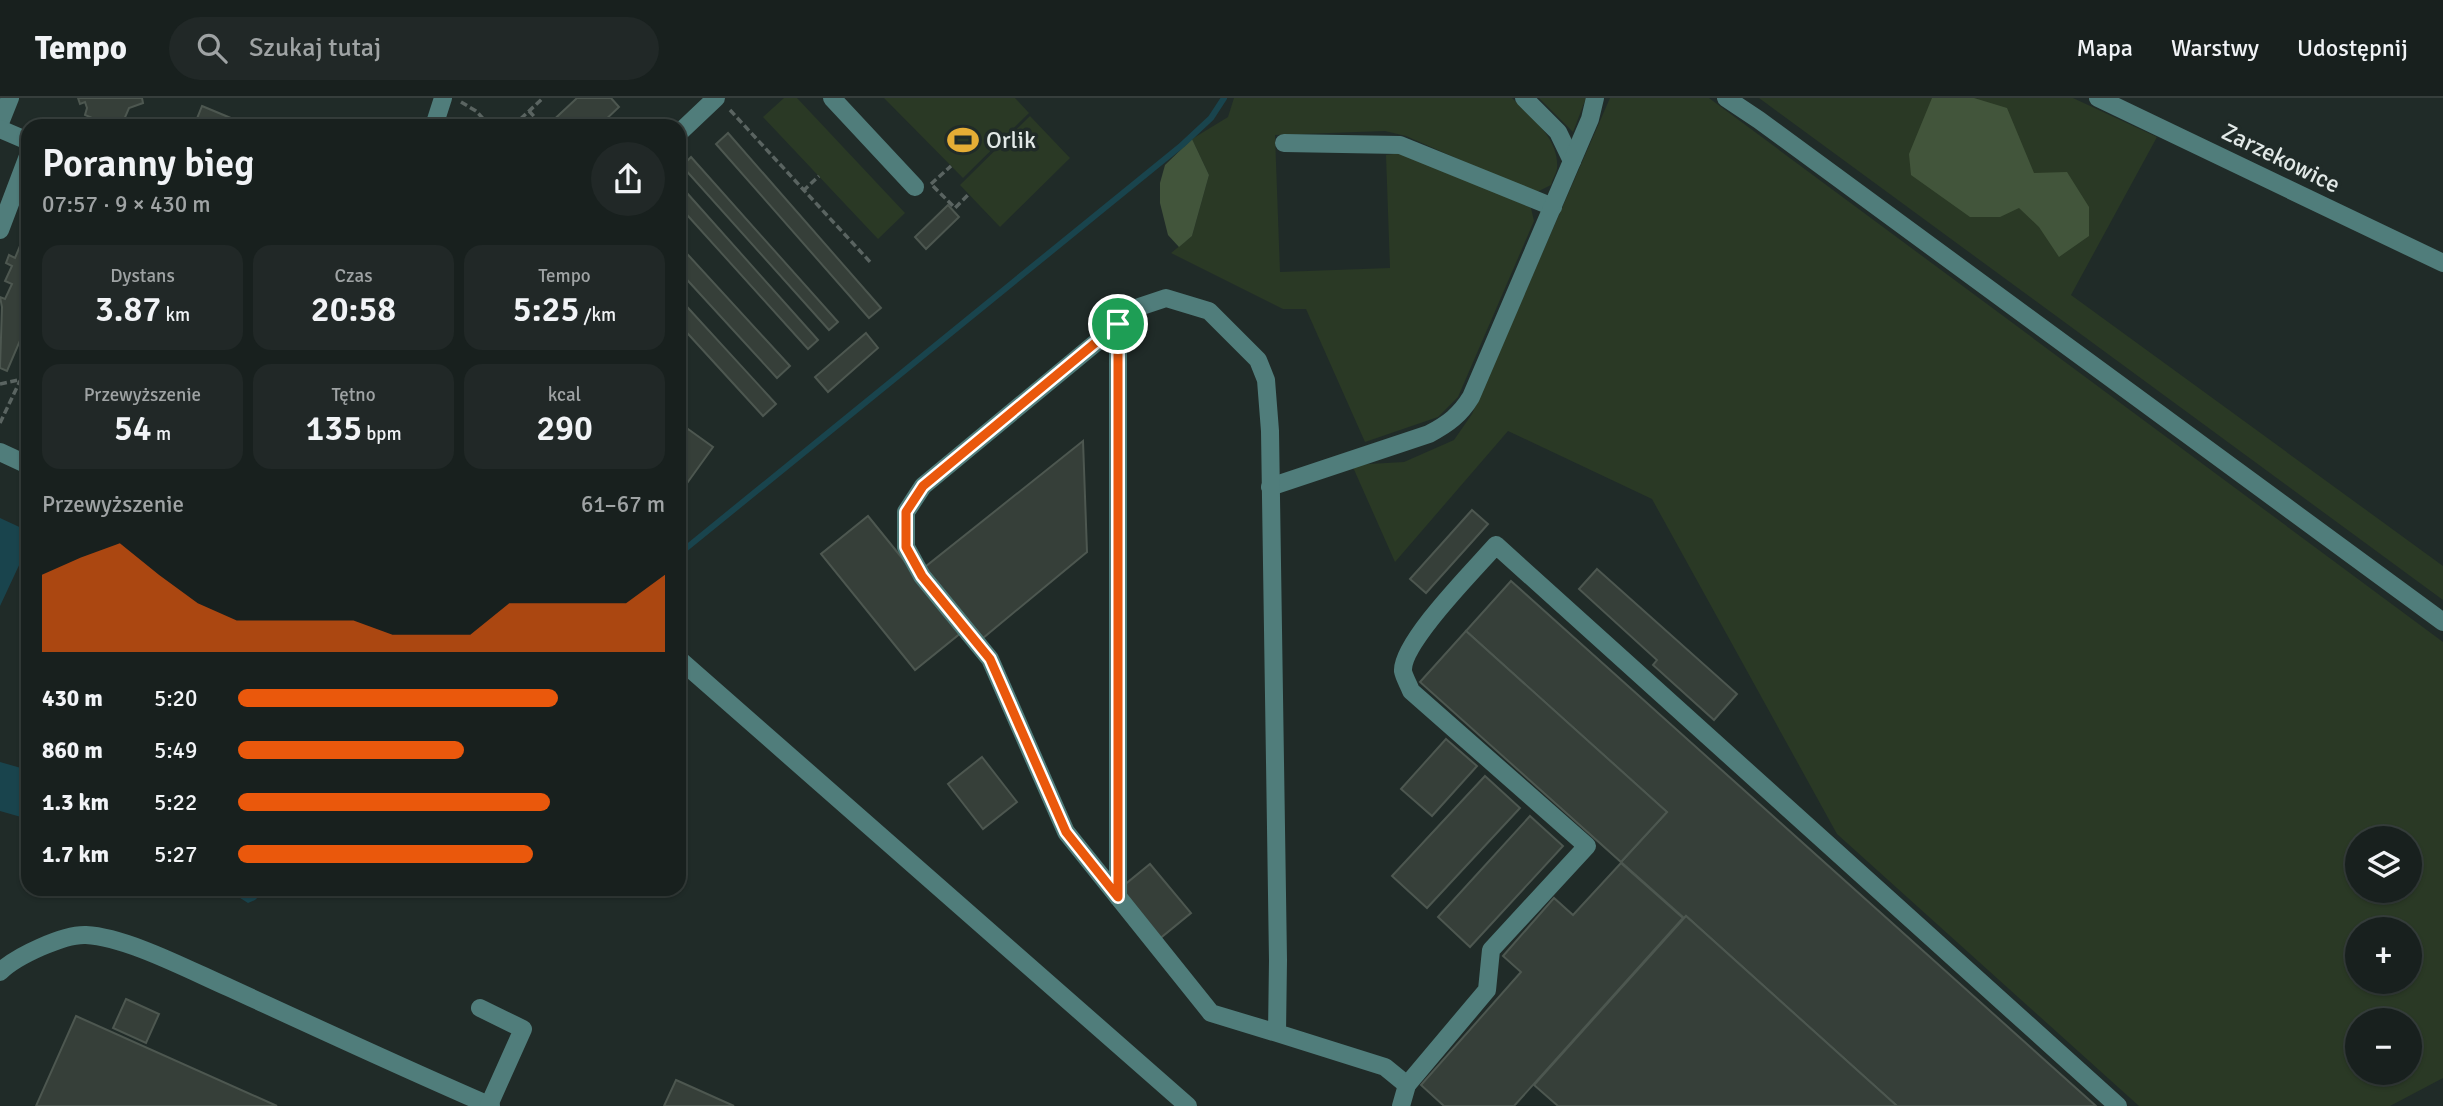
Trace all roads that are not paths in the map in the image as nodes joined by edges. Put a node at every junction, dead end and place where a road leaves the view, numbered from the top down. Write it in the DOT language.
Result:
graph roads {
  1 [pos="10,98"];
  2 [pos="832,98"];
  3 [pos="1524,98"];
  4 [pos="1595,98"];
  5 [pos="1726,98"];
  6 [pos="2098,98"];
  7 [pos="450,99"];
  8 [pos="720,100"];
  9 [pos="437,119"];
  10 [pos="0,123"];
  11 [pos="686,127"];
  12 [pos="0,130"];
  13 [pos="21,138"];
  14 [pos="1284,143"];
  15 [pos="1573,161"];
  16 [pos="21,174"];
  17 [pos="924,186"];
  18 [pos="1553,207"];
  19 [pos="0,230"];
  20 [pos="2443,263"];
  21 [pos="1118,324"];
  22 [pos="0,452"];
  23 [pos="21,462"];
  24 [pos="1270,487"];
  25 [pos="2443,622"];
  26 [pos="686,665"];
  27 [pos="1118,897"];
  28 [pos="0,972"];
  29 [pos="480,1008"];
  30 [pos="1277,1033"];
  31 [pos="1407,1086"];
  32 [pos="483,1104"];
  33 [pos="1188,1106"];
  34 [pos="1401,1106"];
  35 [pos="2119,1106"];
  1 -- 10 [label="street"];
  2 -- 17 [label="street"];
  3 -- 15 [label="street"];
  4 -- 15 [label="street"];
  5 -- 25 [label="street"];
  6 -- 20 [label="street, Zarzekowice"];
  7 -- 9 [label="street"];
  8 -- 11 [label="street"];
  12 -- 13 [label="street"];
  14 -- 18 [label="street"];
  15 -- 18 [label="street"];
  16 -- 19 [label="street"];
  18 -- 24 [label="street"];
  21 -- 24 [label="street"];
  21 -- 27 [label="street"];
  21 -- 27 [label="street"];
  22 -- 23 [label="street"];
  24 -- 30 [label="street"];
  26 -- 33 [label="street"];
  27 -- 30 [label="street"];
  28 -- 32 [label="street"];
  29 -- 32 [label="street"];
  30 -- 31 [label="street"];
  31 -- 34 [label="street"];
  31 -- 35 [label="street"];
}
